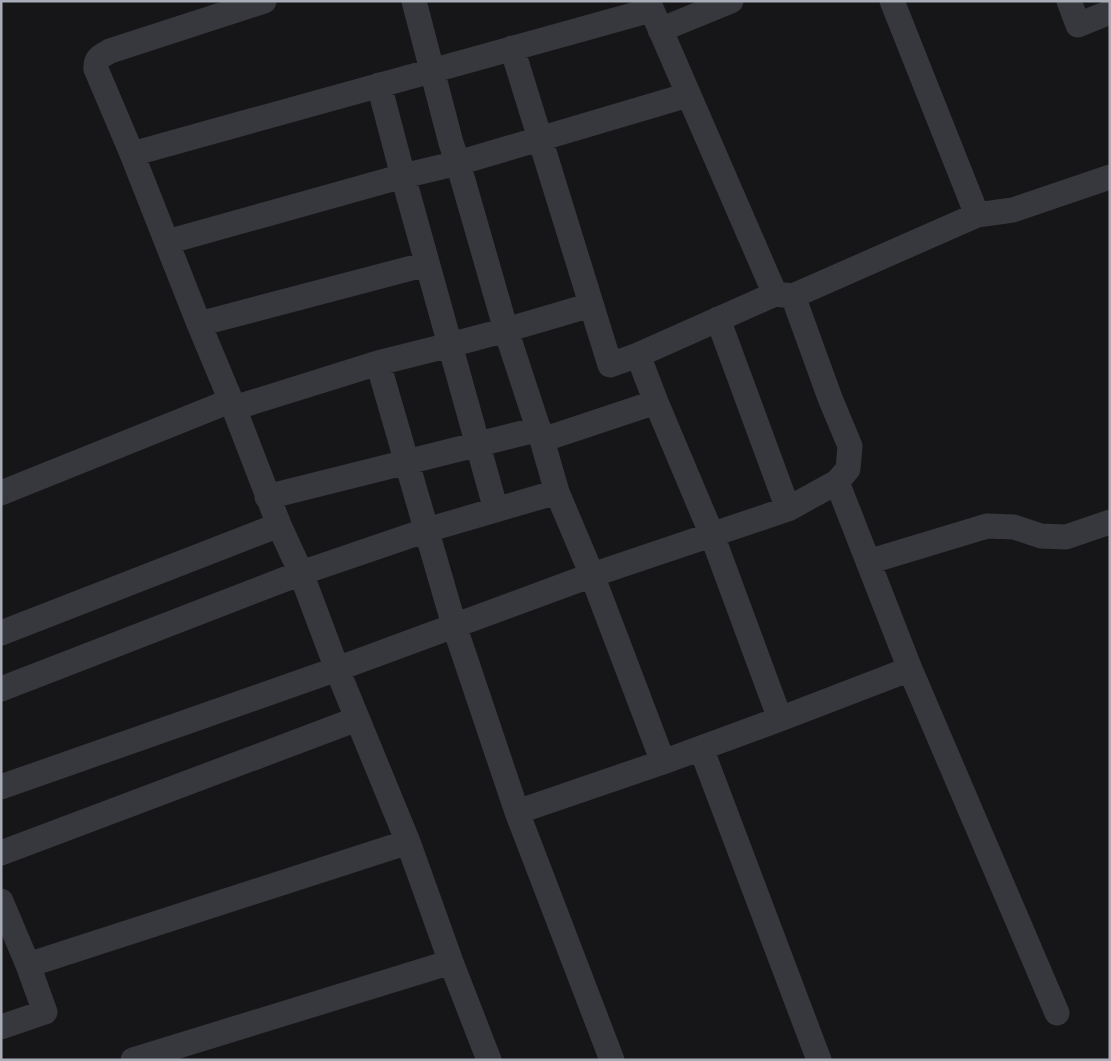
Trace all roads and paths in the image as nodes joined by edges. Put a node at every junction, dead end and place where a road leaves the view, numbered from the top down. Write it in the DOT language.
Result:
graph roads {
  1 [pos="264,1"];
  2 [pos="414,1"];
  3 [pos="731,1"];
  4 [pos="892,1"];
  5 [pos="1069,1"];
  6 [pos="1110,12"];
  7 [pos="653,14"];
  8 [pos="512,48"];
  9 [pos="433,70"];
  10 [pos="379,85"];
  11 [pos="688,95"];
  12 [pos="540,139"];
  13 [pos="132,154"];
  14 [pos="458,163"];
  15 [pos="403,176"];
  16 [pos="1110,177"];
  17 [pos="977,215"];
  18 [pos="167,242"];
  19 [pos="427,264"];
  20 [pos="784,295"];
  21 [pos="591,305"];
  22 [pos="718,320"];
  23 [pos="199,324"];
  24 [pos="506,330"];
  25 [pos="450,346"];
  26 [pos="638,355"];
  27 [pos="378,363"];
  28 [pos="656,402"];
  29 [pos="232,404"];
  30 [pos="540,434"];
  31 [pos="478,444"];
  32 [pos="407,462"];
  33 [pos="838,482"];
  34 [pos="557,492"];
  35 [pos="1,493"];
  36 [pos="267,497"];
  37 [pos="788,509"];
  38 [pos="496,510"];
  39 [pos="1110,522"];
  40 [pos="279,525"];
  41 [pos="427,530"];
  42 [pos="712,535"];
  43 [pos="868,562"];
  44 [pos="301,572"];
  45 [pos="592,575"];
  46 [pos="454,625"];
  47 [pos="1,633"];
  48 [pos="337,669"];
  49 [pos="910,669"];
  50 [pos="1,689"];
  51 [pos="358,719"];
  52 [pos="780,719"];
  53 [pos="702,748"];
  54 [pos="663,762"];
  55 [pos="1,787"];
  56 [pos="517,812"];
  57 [pos="408,842"];
  58 [pos="1,853"];
  59 [pos="1,901"];
  60 [pos="451,962"];
  61 [pos="28,965"];
  62 [pos="1057,1013"];
  63 [pos="1,1027"];
  64 [pos="133,1060"];
  65 [pos="489,1060"];
  66 [pos="612,1060"];
  67 [pos="819,1060"];
  1 -- 13 [label="street"];
  2 -- 9 [label="street"];
  3 -- 7 [label="street"];
  4 -- 17 [label="street"];
  5 -- 6 [label="street"];
  7 -- 8 [label="street"];
  7 -- 11 [label="street"];
  8 -- 9 [label="street"];
  8 -- 12 [label="street"];
  9 -- 10 [label="street"];
  9 -- 14 [label="street"];
  10 -- 13 [label="street"];
  10 -- 15 [label="street"];
  11 -- 12 [label="street"];
  11 -- 20 [label="street"];
  12 -- 14 [label="street"];
  12 -- 21 [label="street"];
  13 -- 18 [label="street"];
  14 -- 15 [label="street"];
  14 -- 24 [label="street"];
  15 -- 18 [label="street"];
  15 -- 19 [label="street"];
  16 -- 17 [label="street"];
  17 -- 20 [label="street"];
  18 -- 23 [label="street"];
  19 -- 23 [label="street"];
  19 -- 25 [label="street"];
  20 -- 22 [label="street"];
  20 -- 33 [label="street"];
  21 -- 24 [label="street"];
  21 -- 26 [label="street"];
  22 -- 26 [label="street"];
  22 -- 37 [label="street"];
  23 -- 29 [label="street"];
  24 -- 25 [label="street"];
  24 -- 30 [label="street"];
  25 -- 27 [label="street"];
  25 -- 31 [label="street"];
  26 -- 28 [label="street"];
  27 -- 29 [label="street"];
  27 -- 32 [label="street"];
  28 -- 30 [label="street"];
  28 -- 42 [label="street"];
  29 -- 35 [label="street"];
  29 -- 36 [label="street"];
  30 -- 31 [label="street"];
  30 -- 34 [label="street"];
  31 -- 32 [label="street"];
  31 -- 38 [label="street"];
  32 -- 36 [label="street"];
  32 -- 41 [label="street"];
  33 -- 37 [label="street"];
  33 -- 43 [label="street"];
  34 -- 38 [label="street"];
  34 -- 45 [label="street"];
  36 -- 40 [label="street"];
  37 -- 42 [label="street"];
  38 -- 41 [label="street"];
  39 -- 43 [label="street"];
  40 -- 44 [label="street"];
  40 -- 47 [label="street"];
  41 -- 44 [label="street"];
  41 -- 46 [label="street"];
  42 -- 45 [label="street"];
  42 -- 52 [label="street"];
  43 -- 49 [label="street"];
  44 -- 48 [label="street"];
  44 -- 50 [label="street"];
  45 -- 46 [label="street"];
  45 -- 54 [label="street"];
  46 -- 48 [label="street"];
  46 -- 56 [label="street"];
  48 -- 51 [label="street"];
  48 -- 55 [label="street"];
  49 -- 52 [label="street"];
  49 -- 62 [label="street"];
  51 -- 57 [label="street"];
  51 -- 58 [label="street"];
  52 -- 53 [label="street"];
  53 -- 54 [label="street"];
  53 -- 67 [label="street"];
  54 -- 56 [label="street"];
  56 -- 66 [label="street"];
  57 -- 60 [label="street"];
  57 -- 61 [label="street"];
  59 -- 61 [label="street"];
  60 -- 64 [label="street"];
  60 -- 65 [label="street"];
  61 -- 63 [label="street"];
}
